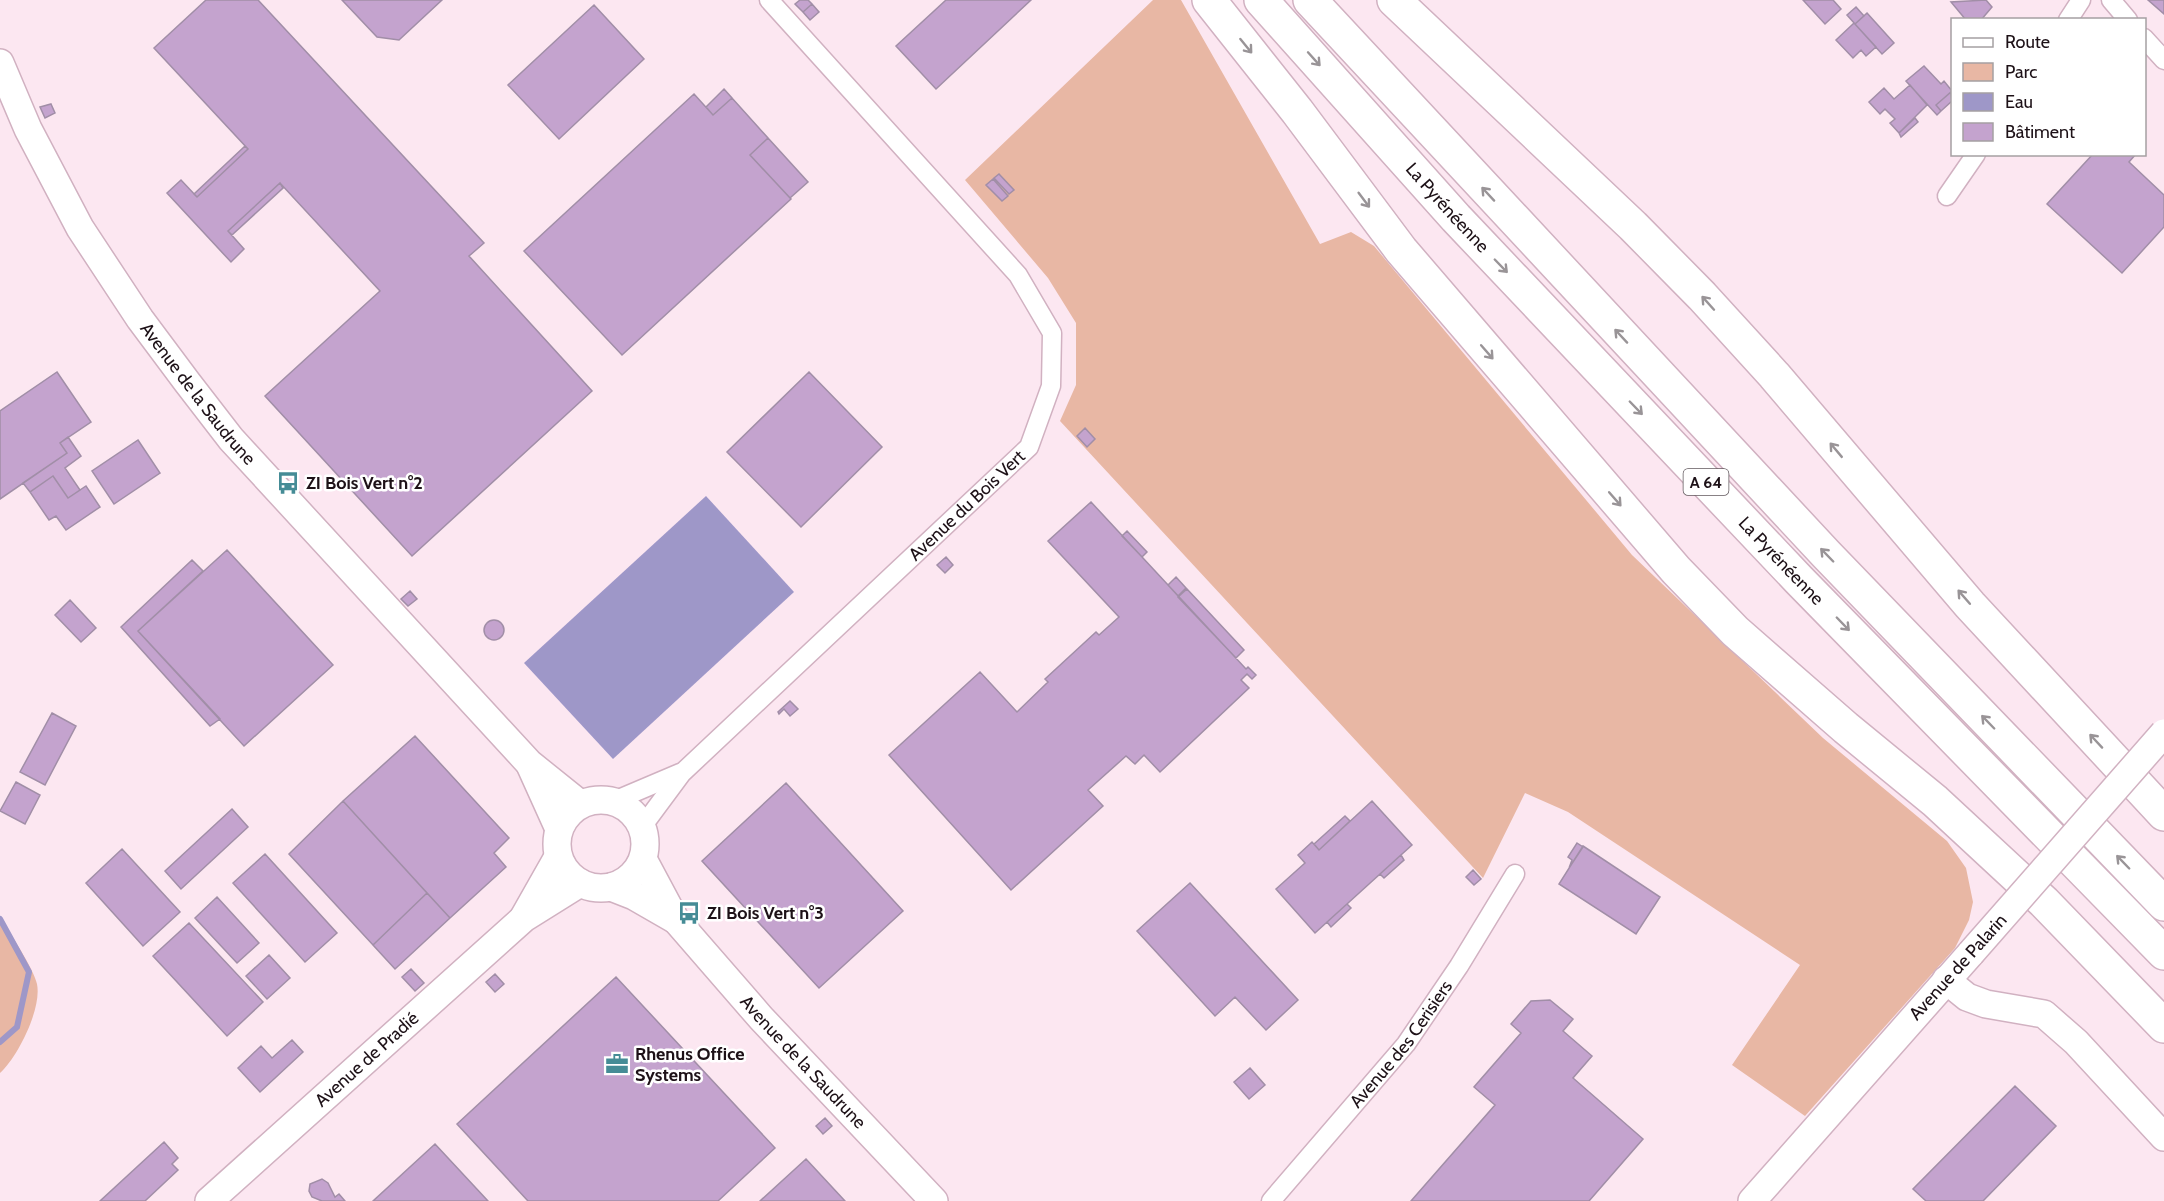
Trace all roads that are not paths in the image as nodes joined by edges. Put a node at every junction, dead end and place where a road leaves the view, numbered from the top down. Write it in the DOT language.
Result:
graph roads {
  1 [pos="769,0"];
  2 [pos="1209,0"];
  3 [pos="1261,0"];
  4 [pos="1310,0"];
  5 [pos="1394,0"];
  6 [pos="2081,0"];
  7 [pos="2111,0"];
  8 [pos="2069,18"];
  9 [pos="2126,18"];
  10 [pos="2146,39"];
  11 [pos="2164,60"];
  12 [pos="0,63"];
  13 [pos="1975,156"];
  14 [pos="1947,196"];
  15 [pos="2164,733"];
  16 [pos="529,763"];
  17 [pos="682,773"];
  18 [pos="614,801"];
  19 [pos="580,804"];
  20 [pos="2164,814"];
  21 [pos="642,827"];
  22 [pos="559,829"];
  23 [pos="558,857"];
  24 [pos="643,859"];
  25 [pos="1515,874"];
  26 [pos="580,883"];
  27 [pos="611,887"];
  28 [pos="2164,904"];
  29 [pos="524,918"];
  30 [pos="675,919"];
  31 [pos="2164,953"];
  32 [pos="1946,980"];
  33 [pos="2164,1026"];
  34 [pos="2164,1137"];
  35 [pos="209,1201"];
  36 [pos="934,1201"];
  37 [pos="1271,1201"];
  38 [pos="1752,1201"];
  1 -- 17 [label="street, Avenue du Bois Vert"];
  2 -- 33 [label="highway, one-way"];
  3 -- 31 [label="highway, La Pyrénéenne / A 64, one-way"];
  28 -- 4 [label="highway, La Pyrénéenne / A 64, one-way"];
  20 -- 5 [label="highway, one-way"];
  6 -- 8 [label="street"];
  7 -- 9 [label="street"];
  10 -- 11 [label="street"];
  12 -- 16 [label="street, Avenue de la Saudrune"];
  13 -- 14 [label="street"];
  15 -- 32 [label="street, Avenue de Palarin, bridge"];
  16 -- 19 [label="street, Avenue de la Saudrune"];
  16 -- 22 [label="street, Avenue de la Saudrune"];
  17 -- 18 [label="street, Avenue du Bois Vert"];
  17 -- 21 [label="street, Avenue du Bois Vert"];
  18 -- 19 [label="street"];
  18 -- 21 [label="street"];
  19 -- 22 [label="street"];
  21 -- 24 [label="street"];
  22 -- 23 [label="street"];
  23 -- 26 [label="street"];
  23 -- 29 [label="street, Avenue de Pradié"];
  24 -- 27 [label="street"];
  24 -- 30 [label="street, Avenue de la Saudrune"];
  25 -- 37 [label="street, Avenue des Cerisiers"];
  26 -- 27 [label="street"];
  26 -- 29 [label="street, Avenue de Pradié"];
  27 -- 30 [label="street, Avenue de la Saudrune"];
  29 -- 35 [label="street, Avenue de Pradié"];
  30 -- 36 [label="street, Avenue de la Saudrune"];
  32 -- 34 [label="street"];
  32 -- 38 [label="street, Avenue de Palarin"];
}
